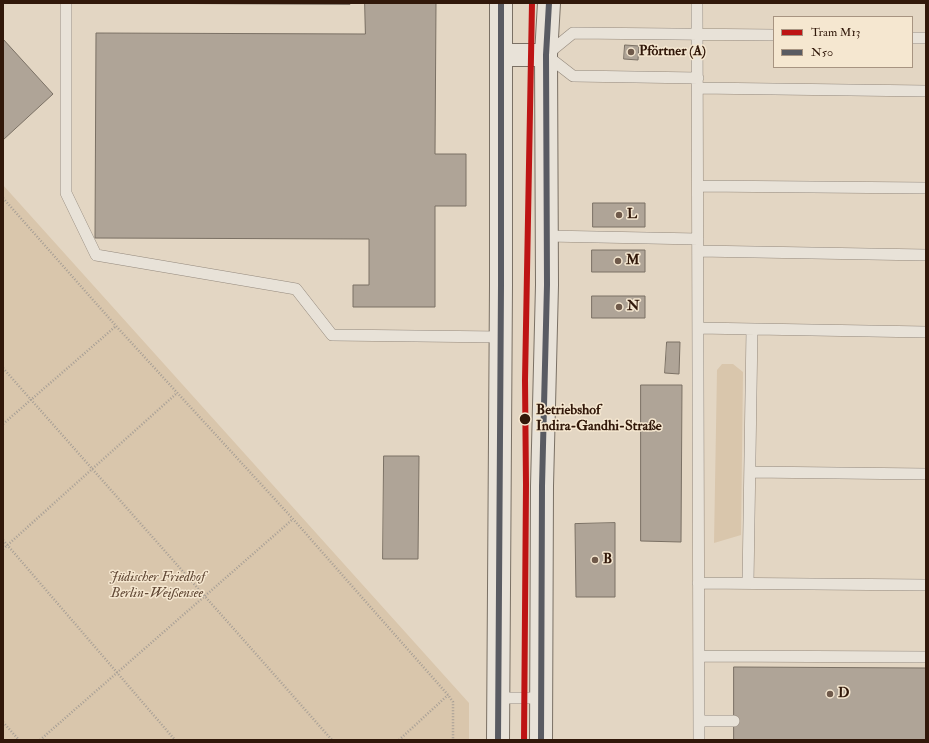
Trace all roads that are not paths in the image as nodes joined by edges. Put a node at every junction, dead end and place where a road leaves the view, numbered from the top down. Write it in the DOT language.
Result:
graph roads {
  1 [pos="66,3"];
  2 [pos="501,3"];
  3 [pos="549,3"];
  4 [pos="697,3"];
  5 [pos="698,34"];
  6 [pos="773,35"];
  7 [pos="913,38"];
  8 [pos="926,38"];
  9 [pos="501,55"];
  10 [pos="546,55"];
  11 [pos="698,83"];
  12 [pos="926,91"];
  13 [pos="698,186"];
  14 [pos="926,188"];
  15 [pos="547,236"];
  16 [pos="698,239"];
  17 [pos="698,251"];
  18 [pos="926,255"];
  19 [pos="698,328"];
  20 [pos="752,329"];
  21 [pos="926,332"];
  22 [pos="500,336"];
  23 [pos="750,472"];
  24 [pos="926,474"];
  25 [pos="698,583"];
  26 [pos="748,583"];
  27 [pos="926,584"];
  28 [pos="698,656"];
  29 [pos="926,657"];
  30 [pos="498,698"];
  31 [pos="541,698"];
  32 [pos="699,721"];
  33 [pos="734,721"];
  34 [pos="498,740"];
  35 [pos="541,740"];
  36 [pos="699,740"];
  1 -- 22 [label="lane"];
  2 -- 9 [label="main road"];
  3 -- 10 [label="main road"];
  4 -- 5 [label="lane"];
  5 -- 6 [label="lane"];
  5 -- 10 [label="lane"];
  5 -- 11 [label="lane"];
  7 -- 8 [label="lane"];
  9 -- 10 [label="main road"];
  9 -- 22 [label="main road"];
  10 -- 11 [label="lane"];
  10 -- 15 [label="main road"];
  11 -- 12 [label="lane"];
  11 -- 13 [label="lane"];
  13 -- 14 [label="lane"];
  13 -- 16 [label="lane"];
  15 -- 16 [label="lane"];
  15 -- 31 [label="main road"];
  16 -- 17 [label="lane"];
  17 -- 18 [label="lane"];
  17 -- 19 [label="lane"];
  19 -- 20 [label="lane"];
  19 -- 25 [label="lane"];
  20 -- 21 [label="lane"];
  20 -- 23 [label="lane"];
  22 -- 30 [label="main road"];
  23 -- 24 [label="lane"];
  23 -- 26 [label="lane"];
  25 -- 26 [label="lane"];
  25 -- 28 [label="lane"];
  26 -- 27 [label="lane"];
  28 -- 29 [label="lane"];
  28 -- 32 [label="lane"];
  30 -- 31 [label="lane"];
  30 -- 34 [label="main road"];
  31 -- 35 [label="main road"];
  32 -- 33 [label="lane"];
  32 -- 36 [label="lane"];
}
